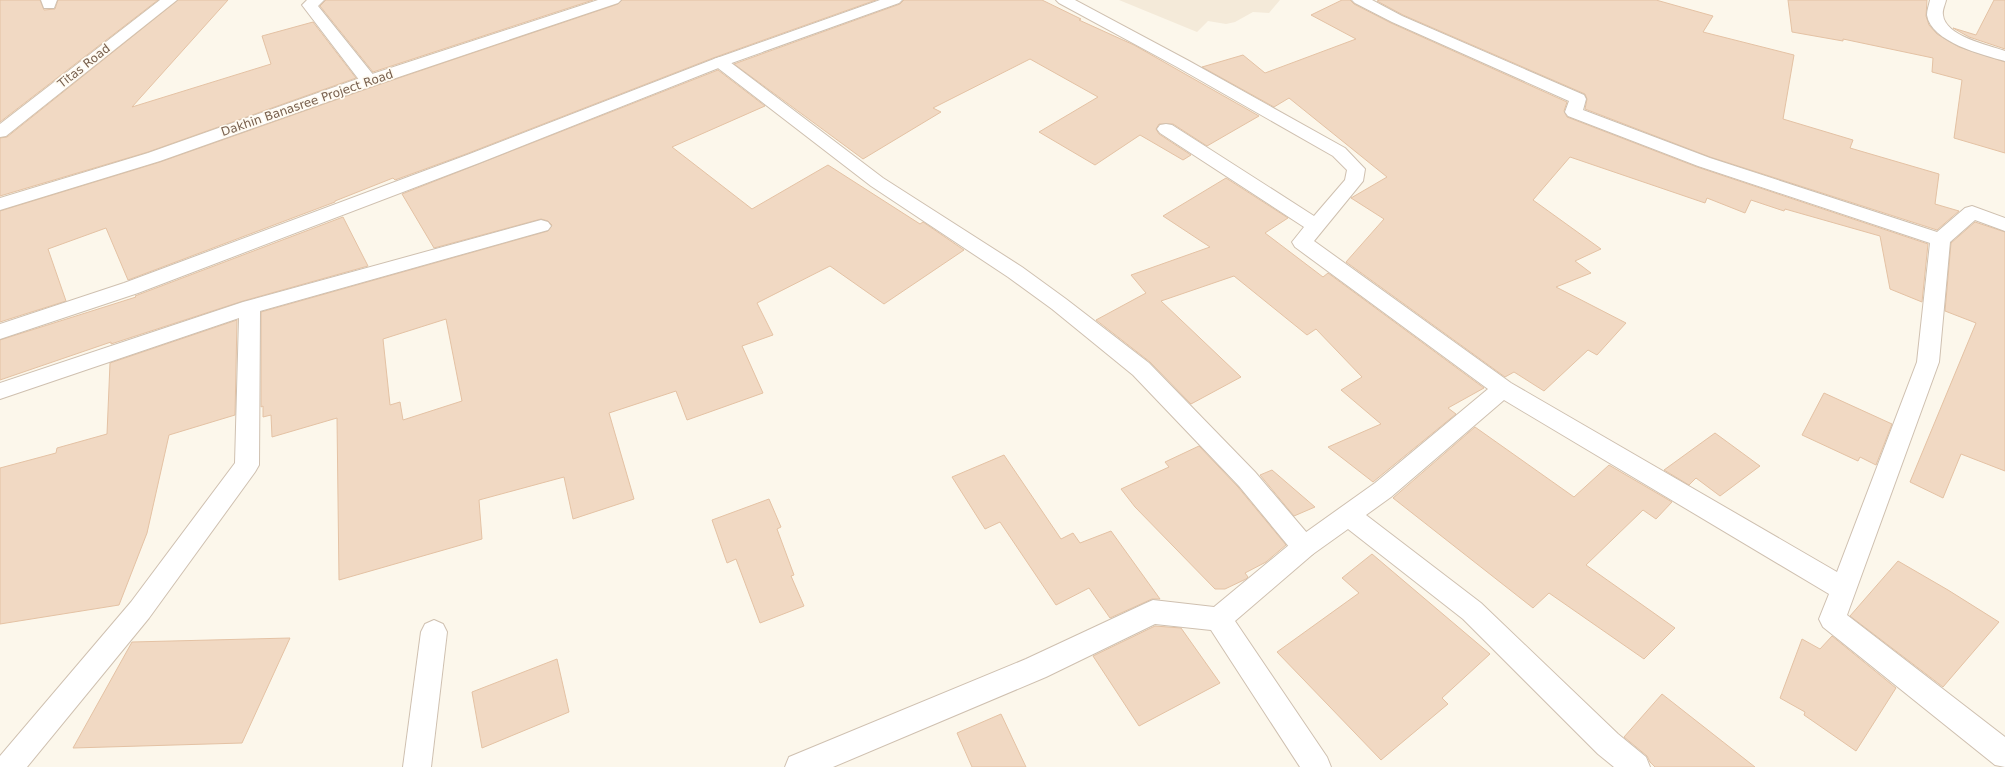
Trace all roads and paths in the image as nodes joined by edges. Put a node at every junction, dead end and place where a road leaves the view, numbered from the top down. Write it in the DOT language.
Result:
graph roads {
  1 [pos="169,0"];
  2 [pos="316,0"];
  3 [pos="613,0"];
  4 [pos="894,0"];
  5 [pos="1064,0"];
  6 [pos="1360,0"];
  7 [pos="1938,0"];
  8 [pos="2005,56"];
  9 [pos="720,62"];
  10 [pos="369,82"];
  11 [pos="1166,129"];
  12 [pos="0,132"];
  13 [pos="0,204"];
  14 [pos="2005,225"];
  15 [pos="541,226"];
  16 [pos="1316,226"];
  17 [pos="1940,240"];
  18 [pos="250,307"];
  19 [pos="0,332"];
  20 [pos="1503,389"];
  21 [pos="0,391"];
  22 [pos="1348,515"];
  23 [pos="1304,547"];
  24 [pos="1843,589"];
  25 [pos="1219,619"];
  26 [pos="434,632"];
  27 [pos="2005,755"];
  28 [pos="8,767"];
  29 [pos="416,767"];
  30 [pos="799,767"];
  31 [pos="1317,767"];
  32 [pos="1636,767"];
  1 -- 12 [label="street, Titas Road"];
  2 -- 10 [label="street"];
  3 -- 10 [label="street, Dakhin Banasree Project Road"];
  4 -- 9 [label="street"];
  5 -- 16 [label="street"];
  6 -- 17 [label="street"];
  7 -- 8 [label="street"];
  9 -- 19 [label="street"];
  9 -- 23 [label="street"];
  10 -- 13 [label="street, Dakhin Banasree Project Road"];
  11 -- 16 [label="street"];
  14 -- 17 [label="street"];
  15 -- 18 [label="street"];
  16 -- 20 [label="street"];
  17 -- 24 [label="street"];
  18 -- 21 [label="street"];
  18 -- 28 [label="street"];
  20 -- 22 [label="street"];
  20 -- 24 [label="street"];
  22 -- 23 [label="street"];
  22 -- 32 [label="street"];
  23 -- 25 [label="street"];
  24 -- 27 [label="street"];
  25 -- 30 [label="street"];
  25 -- 31 [label="street"];
  26 -- 29 [label="street"];
}
